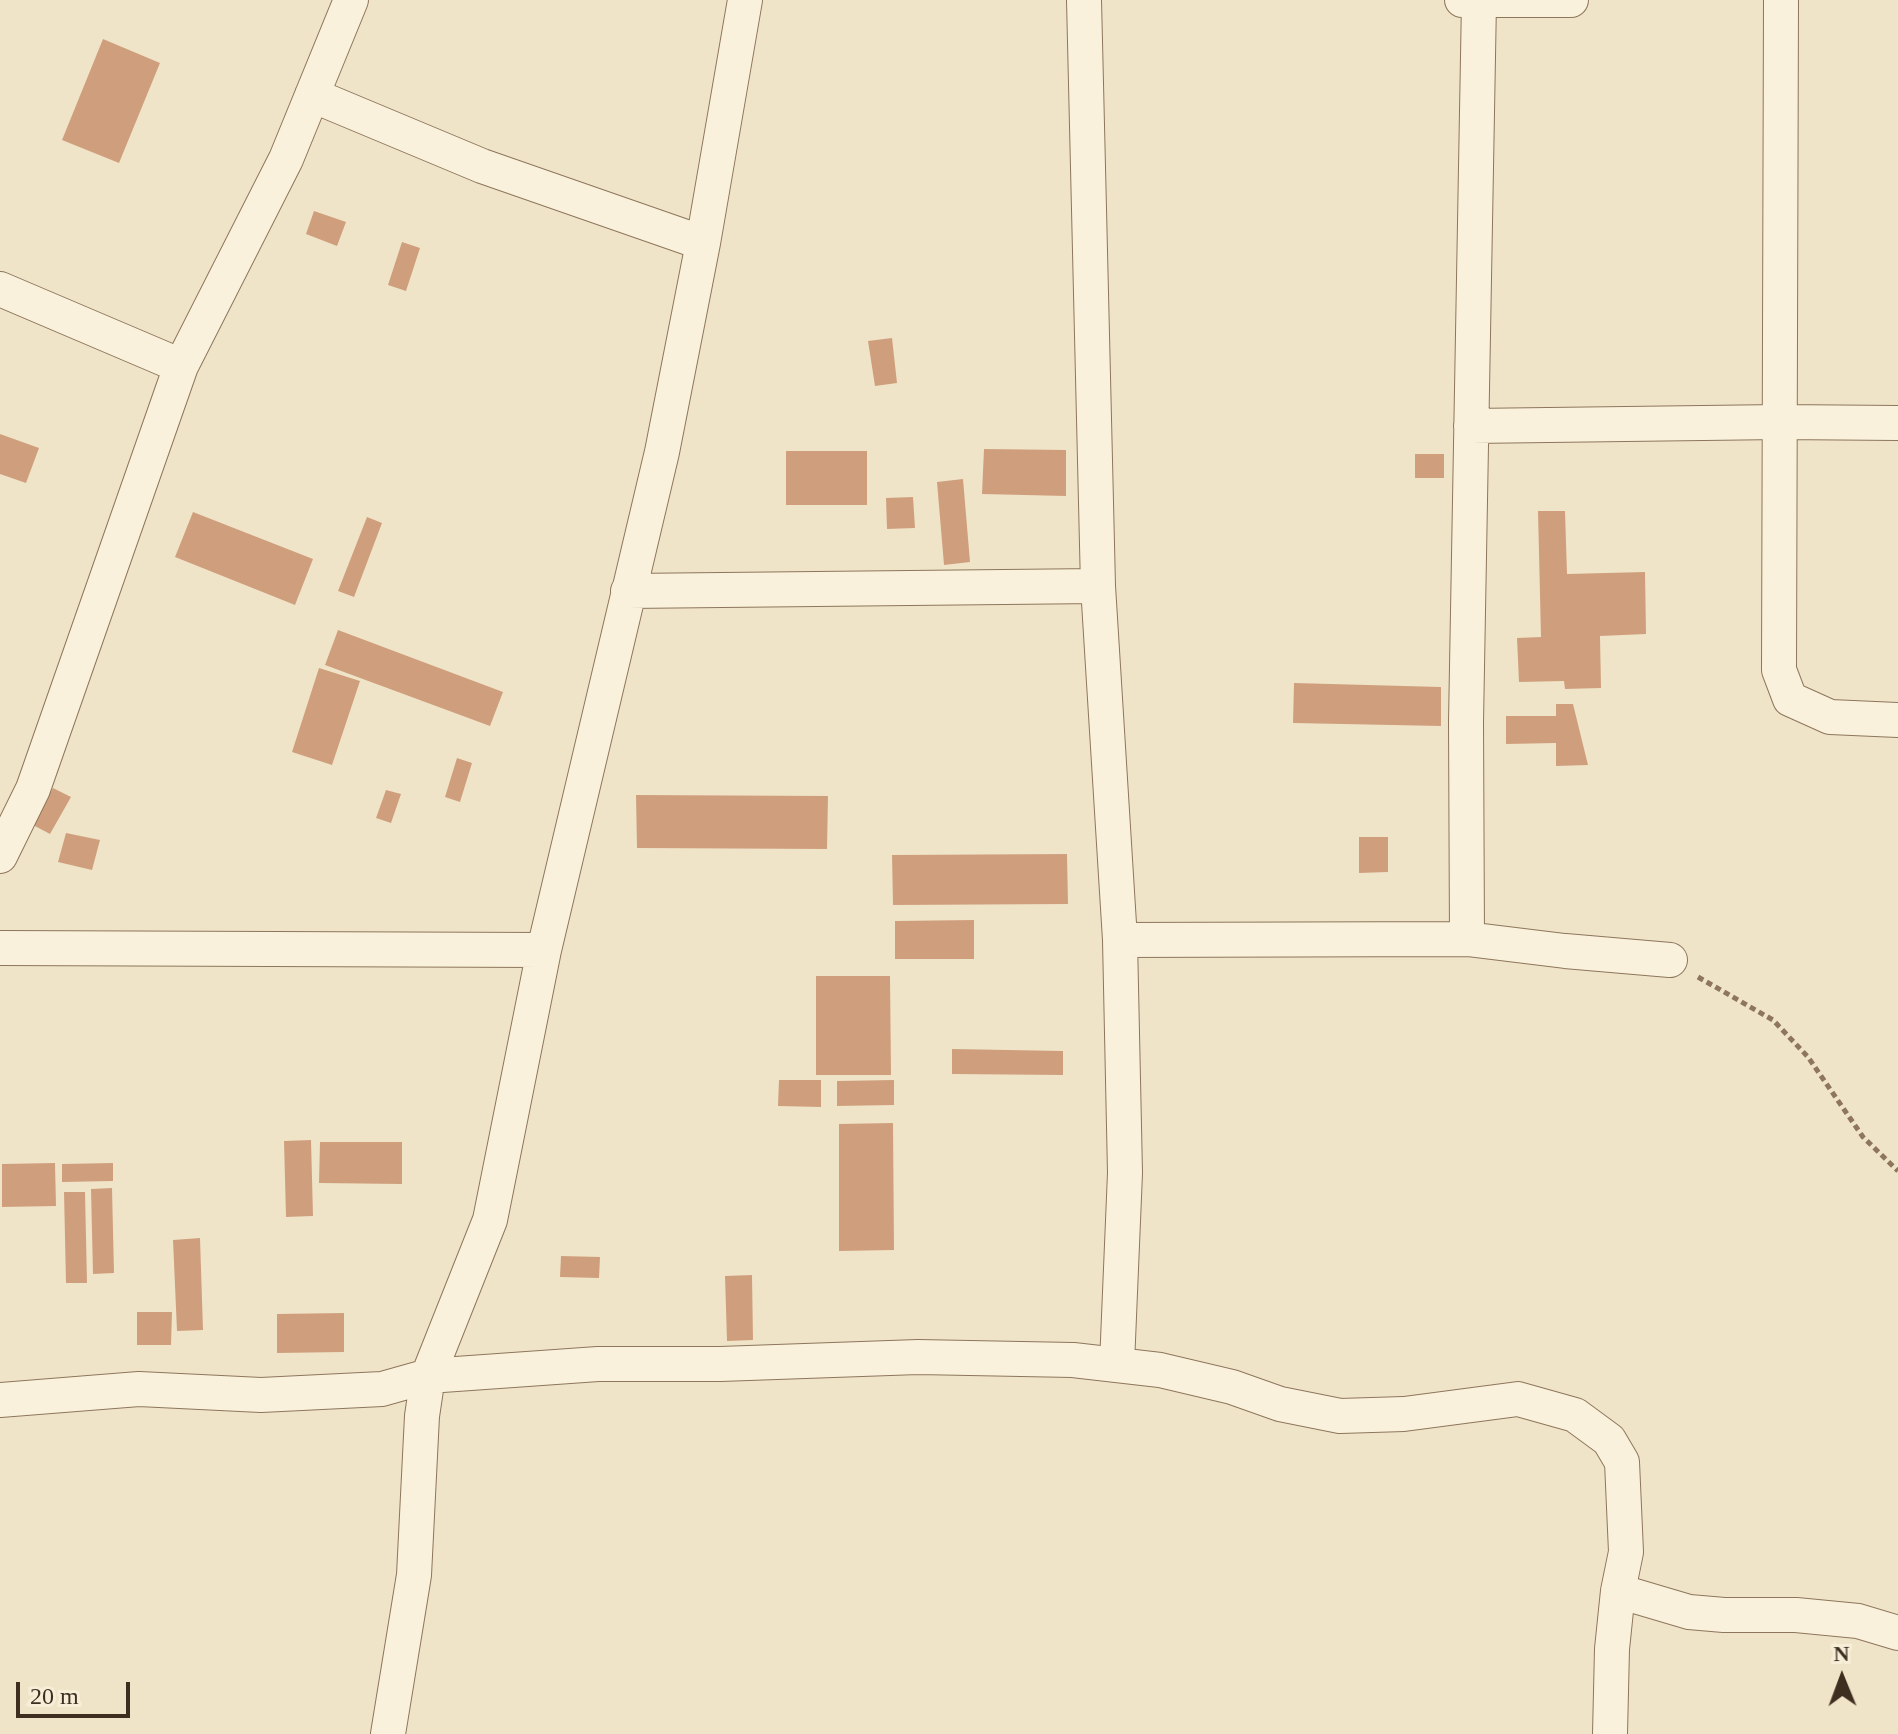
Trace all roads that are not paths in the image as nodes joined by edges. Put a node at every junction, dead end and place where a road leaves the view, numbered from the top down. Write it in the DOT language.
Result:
graph roads {
  1 [pos="351,0"];
  2 [pos="745,0"];
  3 [pos="1084,0"];
  4 [pos="1462,0"];
  5 [pos="1571,0"];
  6 [pos="1781,0"];
  7 [pos="1479,1"];
  8 [pos="312,95"];
  9 [pos="703,243"];
  10 [pos="0,289"];
  11 [pos="181,366"];
  12 [pos="1780,422"];
  13 [pos="1898,423"];
  14 [pos="1471,426"];
  15 [pos="1098,586"];
  16 [pos="628,591"];
  17 [pos="1898,720"];
  18 [pos="0,856"];
  19 [pos="1467,939"];
  20 [pos="1120,940"];
  21 [pos="0,948"];
  22 [pos="544,950"];
  23 [pos="1670,960"];
  24 [pos="1117,1364"];
  25 [pos="428,1376"];
  26 [pos="0,1400"];
  27 [pos="1618,1591"];
  28 [pos="1898,1633"];
  29 [pos="388,1734"];
  30 [pos="1610,1734"];
  1 -- 8 [label="street"];
  2 -- 9 [label="street"];
  3 -- 15 [label="street"];
  4 -- 7 [label="street"];
  5 -- 7 [label="street"];
  6 -- 12 [label="street"];
  7 -- 14 [label="street"];
  8 -- 9 [label="street"];
  8 -- 11 [label="street"];
  9 -- 16 [label="street"];
  10 -- 11 [label="street"];
  11 -- 18 [label="street"];
  12 -- 13 [label="street"];
  12 -- 14 [label="street"];
  12 -- 17 [label="street"];
  14 -- 19 [label="street"];
  15 -- 16 [label="street"];
  15 -- 20 [label="street"];
  16 -- 22 [label="street"];
  19 -- 20 [label="street"];
  19 -- 23 [label="street"];
  20 -- 24 [label="street"];
  21 -- 22 [label="street"];
  22 -- 25 [label="street"];
  24 -- 25 [label="street"];
  24 -- 27 [label="street"];
  25 -- 26 [label="street"];
  25 -- 29 [label="street"];
  27 -- 28 [label="street"];
  27 -- 30 [label="street"];
}
